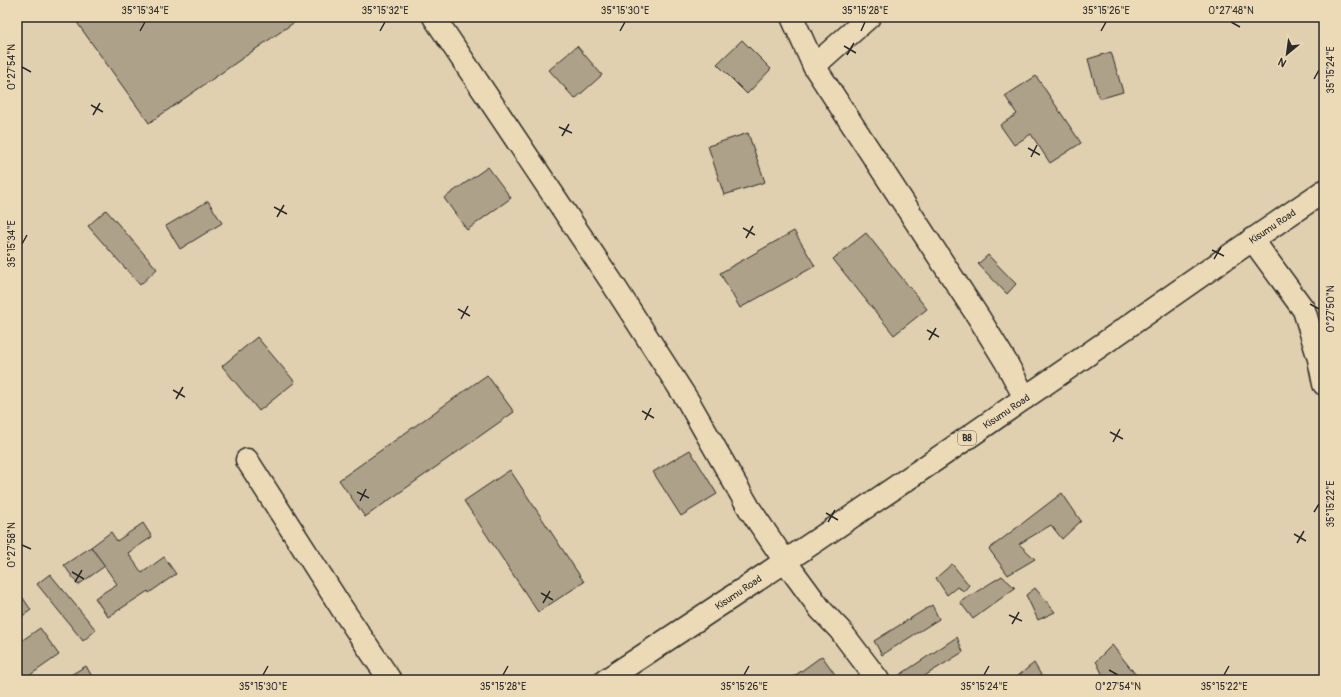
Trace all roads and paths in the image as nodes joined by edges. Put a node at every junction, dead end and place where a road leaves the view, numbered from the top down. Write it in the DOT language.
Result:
graph roads {
  1 [pos="434,17"];
  2 [pos="792,17"];
  3 [pos="869,17"];
  4 [pos="814,66"];
  5 [pos="1324,190"];
  6 [pos="1252,239"];
  7 [pos="1324,384"];
  8 [pos="1025,398"];
  9 [pos="247,460"];
  10 [pos="785,561"];
  11 [pos="390,680"];
  12 [pos="606,680"];
  13 [pos="878,680"];
  1 -- 10 [label="main road"];
  2 -- 4 [label="main road"];
  3 -- 4 [label="main road"];
  4 -- 8 [label="main road"];
  5 -- 6 [label="main road, Kisumu Road / B8"];
  6 -- 7 [label="main road"];
  6 -- 8 [label="main road, Kisumu Road / B8"];
  8 -- 10 [label="main road, Kisumu Road / B8"];
  9 -- 11 [label="main road"];
  10 -- 12 [label="main road, Kisumu Road / B8"];
  10 -- 13 [label="main road"];
}
